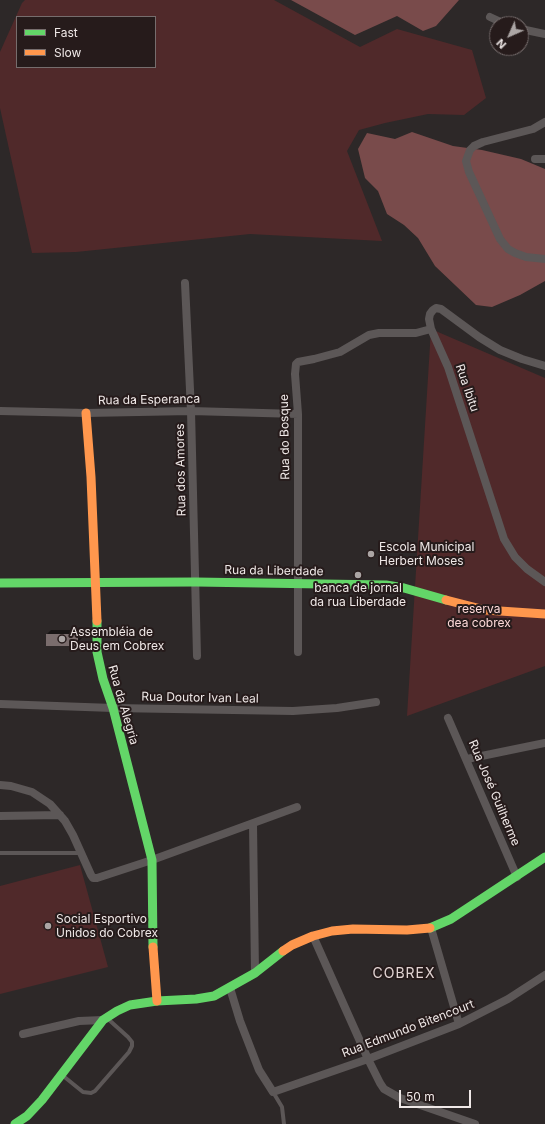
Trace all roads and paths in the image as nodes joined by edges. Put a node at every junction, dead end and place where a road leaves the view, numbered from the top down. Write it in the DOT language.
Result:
graph roads {
  1 [pos="529,31"];
  2 [pos="545,34"];
  3 [pos="545,122"];
  4 [pos="535,159"];
  5 [pos="545,159"];
  6 [pos="545,259"];
  7 [pos="186,283"];
  8 [pos="432,329"];
  9 [pos="545,366"];
  10 [pos="0,411"];
  11 [pos="191,411"];
  12 [pos="86,413"];
  13 [pos="298,414"];
  14 [pos="196,582"];
  15 [pos="545,582"];
  16 [pos="0,583"];
  17 [pos="96,583"];
  18 [pos="298,584"];
  19 [pos="545,614"];
  20 [pos="298,652"];
  21 [pos="197,656"];
  22 [pos="376,702"];
  23 [pos="0,704"];
  24 [pos="113,708"];
  25 [pos="448,718"];
  26 [pos="545,743"];
  27 [pos="467,759"];
  28 [pos="0,785"];
  29 [pos="297,806"];
  30 [pos="60,815"];
  31 [pos="0,816"];
  32 [pos="253,824"];
  33 [pos="0,853"];
  34 [pos="81,853"];
  35 [pos="545,857"];
  36 [pos="152,860"];
  37 [pos="517,877"];
  38 [pos="431,928"];
  39 [pos="313,936"];
  40 [pos="255,973"];
  41 [pos="545,975"];
  42 [pos="230,988"];
  43 [pos="157,1001"];
  44 [pos="104,1019"];
  45 [pos="459,1024"];
  46 [pos="23,1034"];
  47 [pos="368,1058"];
  48 [pos="62,1075"];
  49 [pos="273,1092"];
  50 [pos="20,1122"];
  51 [pos="284,1124"];
  52 [pos="475,1124"];
  1 -- 2 [label="street"];
  3 -- 6 [label="street"];
  4 -- 5 [label="street"];
  7 -- 11 [label="street, Rua dos Amores"];
  8 -- 9 [label="street, Rua Ibitu"];
  8 -- 13 [label="street, Rua do Bosque"];
  8 -- 15 [label="street, Rua Ibitu"];
  10 -- 12 [label="street, Rua da Esperanca"];
  11 -- 12 [label="street, Rua da Esperanca"];
  11 -- 13 [label="street, Rua da Esperanca"];
  11 -- 14 [label="street, Rua dos Amores"];
  12 -- 17 [label="street, Rua da Alegria"];
  13 -- 18 [label="street, Rua do Bosque"];
  14 -- 17 [label="street, Rua da Liberdade"];
  14 -- 18 [label="street, Rua da Liberdade"];
  14 -- 21 [label="street, Rua dos Amores"];
  16 -- 17 [label="street, Rua da Liberdade"];
  17 -- 24 [label="street, Rua da Alegria"];
  18 -- 19 [label="street, Rua da Liberdade"];
  18 -- 20 [label="street, Rua do Bosque"];
  22 -- 24 [label="street, Rua Doutor Ivan Leal"];
  23 -- 24 [label="street, Rua Doutor Ivan Leal"];
  24 -- 36 [label="street, Rua da Alegria"];
  25 -- 27 [label="street, Rua José Guilherme"];
  26 -- 27 [label="street"];
  27 -- 37 [label="street, Rua José Guilherme"];
  28 -- 30 [label="street"];
  29 -- 32 [label="street"];
  30 -- 31 [label="street"];
  30 -- 34 [label="street"];
  32 -- 36 [label="street"];
  32 -- 40 [label="street"];
  33 -- 34 [label="lane"];
  34 -- 36 [label="street"];
  35 -- 37 [label="street"];
  36 -- 43 [label="street, Rua da Alegria"];
  37 -- 38 [label="street"];
  38 -- 39 [label="street"];
  38 -- 45 [label="street"];
  39 -- 40 [label="street"];
  39 -- 47 [label="street"];
  40 -- 42 [label="street"];
  41 -- 45 [label="street, Rua Edmundo Bitencourt"];
  42 -- 43 [label="street"];
  42 -- 49 [label="street"];
  43 -- 44 [label="street"];
  44 -- 46 [label="street"];
  44 -- 48 [label="street"];
  44 -- 48 [label="lane"];
  45 -- 47 [label="street, Rua Edmundo Bitencourt"];
  47 -- 49 [label="street, Rua Edmundo Bitencourt"];
  47 -- 52 [label="street"];
  48 -- 50 [label="street"];
  49 -- 51 [label="lane"];
}
